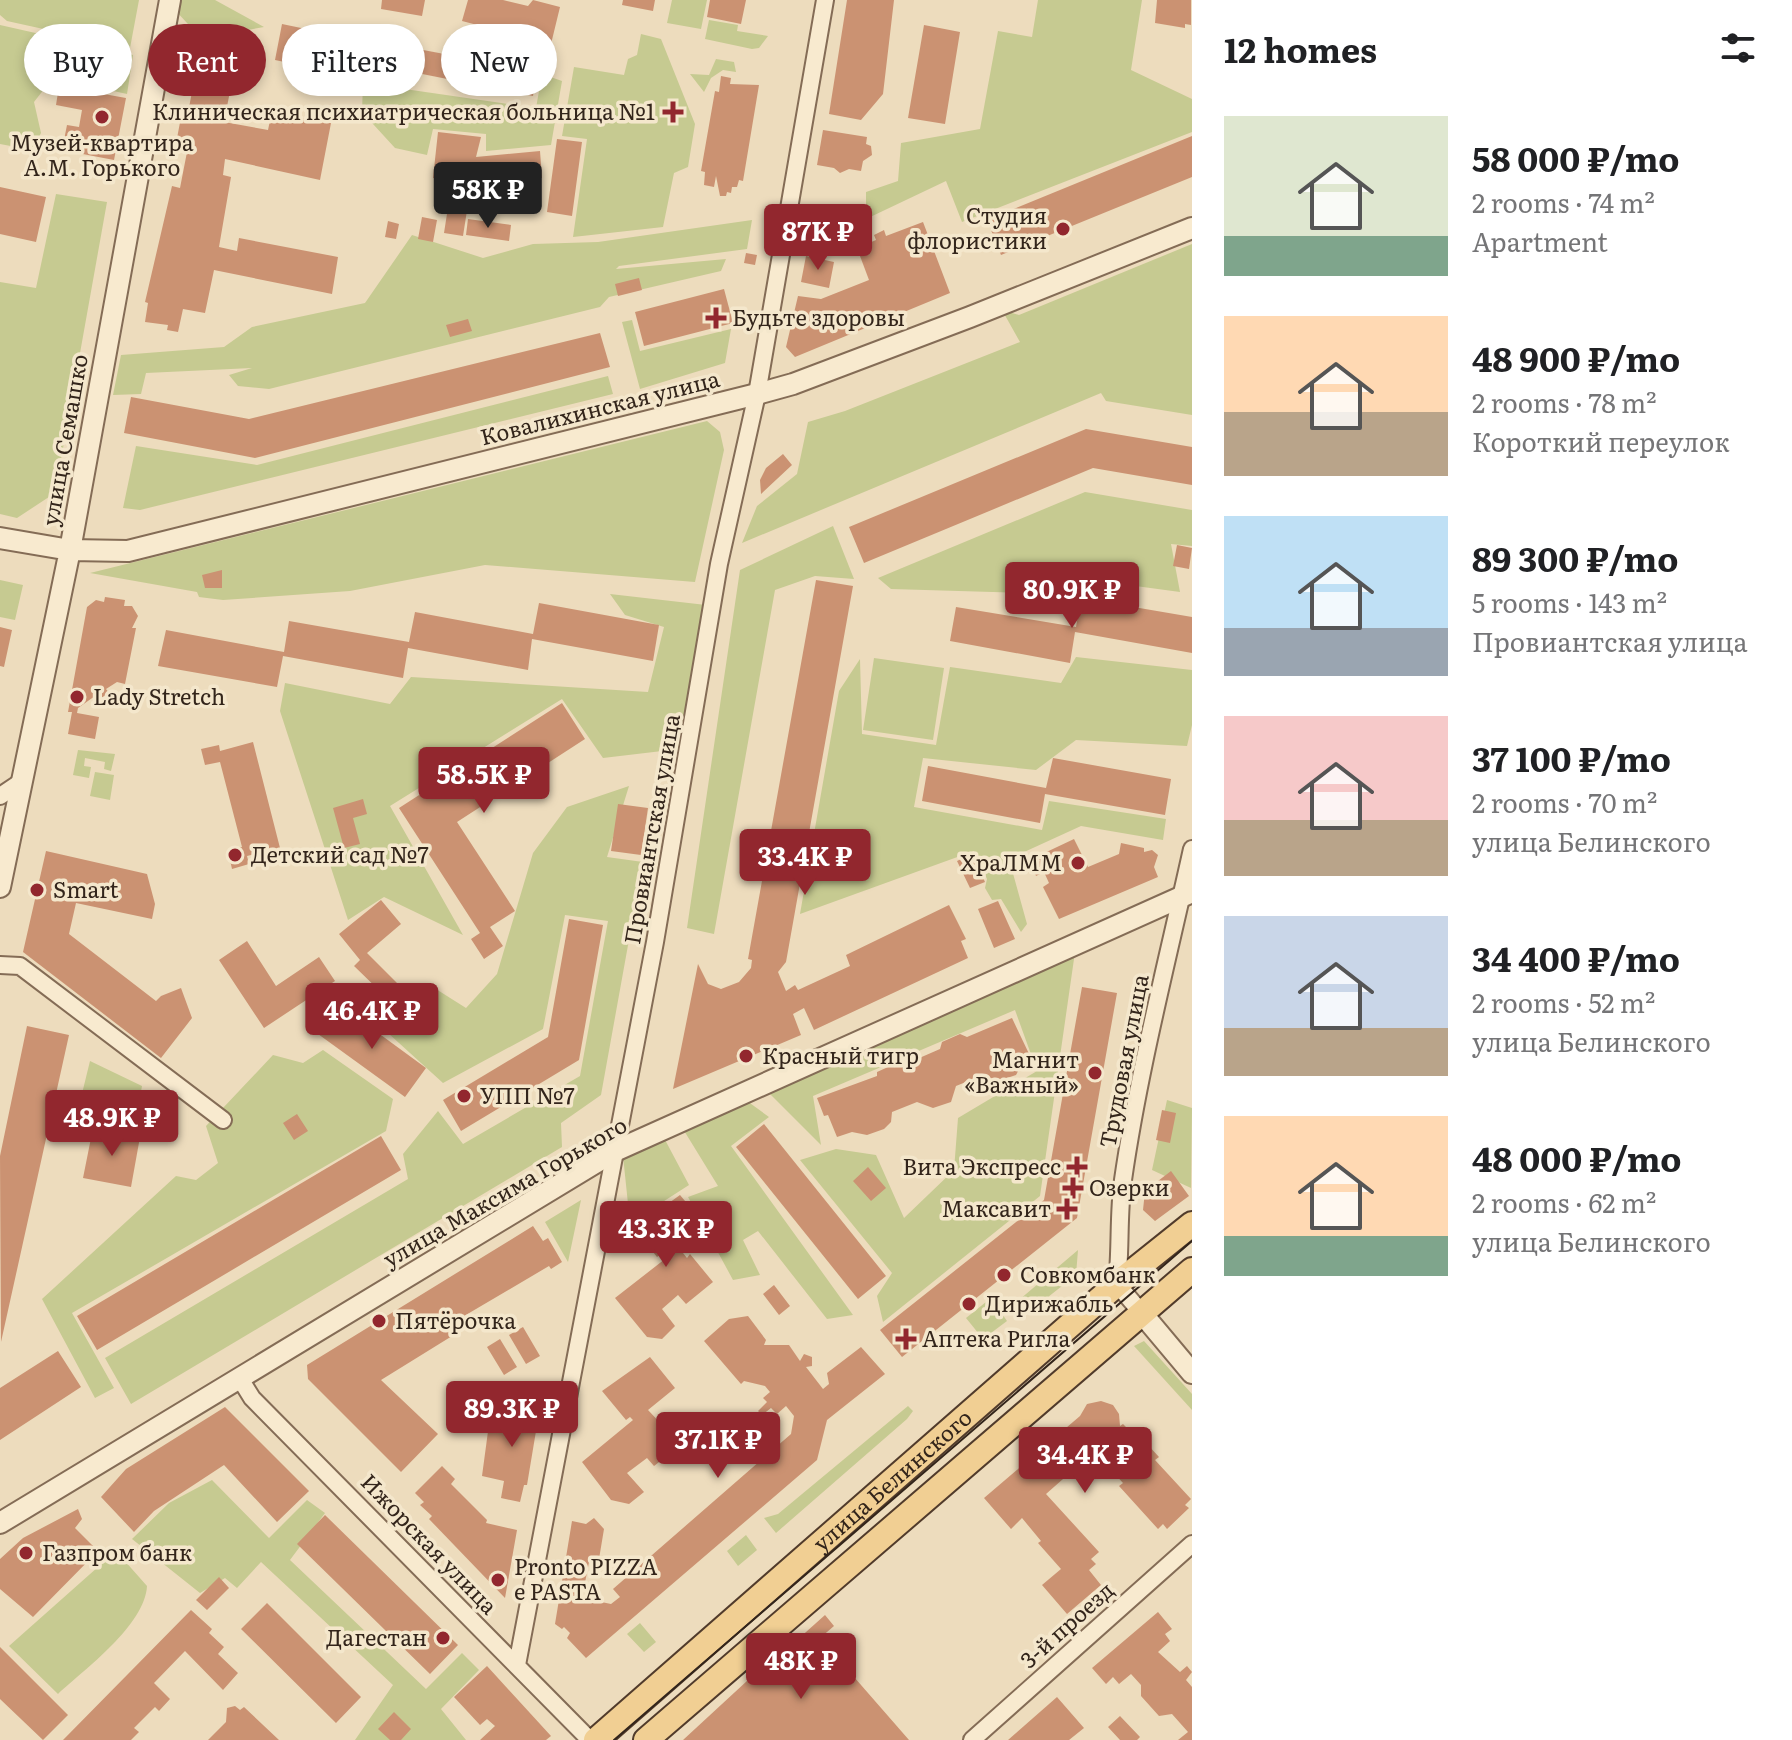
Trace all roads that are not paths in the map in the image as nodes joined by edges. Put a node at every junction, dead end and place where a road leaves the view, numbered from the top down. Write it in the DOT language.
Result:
graph roads {
  1 [pos="170,0"];
  2 [pos="825,0"];
  3 [pos="1192,228"];
  4 [pos="757,394"];
  5 [pos="0,538"];
  6 [pos="70,550"];
  7 [pos="21,782"];
  8 [pos="0,796"];
  9 [pos="1192,849"];
  10 [pos="0,887"];
  11 [pos="1185,895"];
  12 [pos="0,965"];
  13 [pos="223,1120"];
  14 [pos="615,1151"];
  15 [pos="1192,1224"];
  16 [pos="1192,1270"];
  17 [pos="1117,1284"];
  18 [pos="1140,1311"];
  19 [pos="1192,1373"];
  20 [pos="239,1377"];
  21 [pos="0,1523"];
  22 [pos="1192,1544"];
  23 [pos="517,1665"];
  24 [pos="590,1740"];
  25 [pos="596,1740"];
  26 [pos="646,1740"];
  27 [pos="972,1740"];
  1 -- 6 [label="street, улица Семашко"];
  2 -- 4 [label="street, Провиантская улица"];
  3 -- 4 [label="street, Ковалихинская улица"];
  4 -- 6 [label="street, Ковалихинская улица"];
  4 -- 14 [label="street, Провиантская улица"];
  5 -- 6 [label="street, Ковалихинская улица"];
  6 -- 7 [label="street, улица Семашко"];
  7 -- 8 [label="street"];
  7 -- 10 [label="street, улица Семашко"];
  9 -- 11 [label="street, Трудовая улица"];
  11 -- 14 [label="street, улица Максима Горького"];
  11 -- 17 [label="street, Трудовая улица"];
  12 -- 13 [label="street"];
  14 -- 20 [label="street, улица Максима Горького"];
  14 -- 23 [label="street, Провиантская улица"];
  15 -- 17 [label="main road, улица Белинского"];
  16 -- 18 [label="main road, улица Белинского"];
  17 -- 18 [label="street"];
  17 -- 25 [label="main road, улица Белинского"];
  18 -- 19 [label="street"];
  18 -- 26 [label="main road, улица Белинского"];
  20 -- 21 [label="street, улица Максима Горького"];
  20 -- 23 [label="street, Ижорская улица"];
  22 -- 27 [label="street, 3-й проезд"];
  23 -- 24 [label="street, Ижорская улица"];
}
